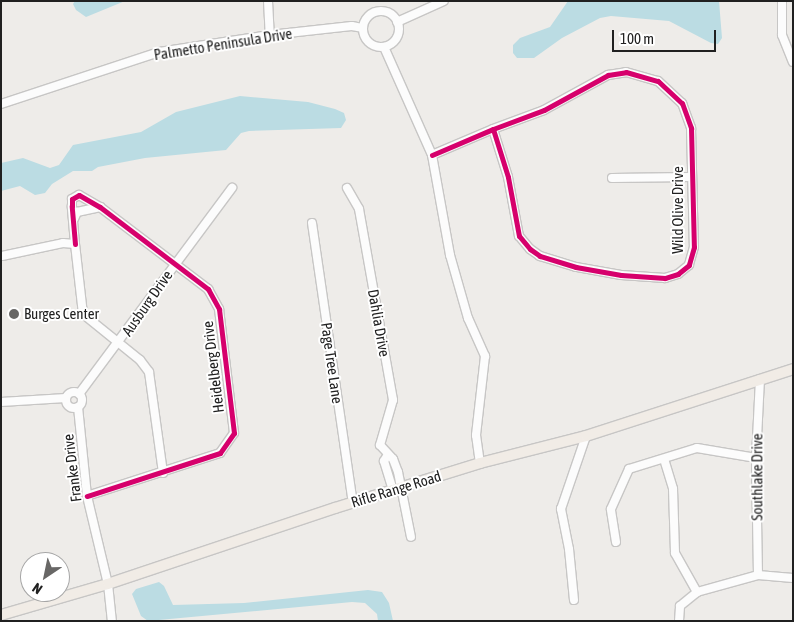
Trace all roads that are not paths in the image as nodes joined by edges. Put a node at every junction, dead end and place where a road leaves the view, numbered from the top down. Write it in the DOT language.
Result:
graph roads {
  1 [pos="268,1"];
  2 [pos="378,1"];
  3 [pos="444,1"];
  4 [pos="782,1"];
  5 [pos="378,11"];
  6 [pos="397,22"];
  7 [pos="362,28"];
  8 [pos="270,35"];
  9 [pos="384,47"];
  10 [pos="793,62"];
  11 [pos="1,104"];
  12 [pos="493,129"];
  13 [pos="432,155"];
  14 [pos="691,177"];
  15 [pos="612,178"];
  16 [pos="232,188"];
  17 [pos="347,188"];
  18 [pos="100,207"];
  19 [pos="74,219"];
  20 [pos="312,223"];
  21 [pos="75,244"];
  22 [pos="2,256"];
  23 [pos="176,263"];
  24 [pos="119,343"];
  25 [pos="793,369"];
  26 [pos="760,378"];
  27 [pos="79,394"];
  28 [pos="66,398"];
  29 [pos="1,402"];
  30 [pos="78,407"];
  31 [pos="586,436"];
  32 [pos="756,458"];
  33 [pos="664,459"];
  34 [pos="480,463"];
  35 [pos="163,474"];
  36 [pos="398,490"];
  37 [pos="87,496"];
  38 [pos="353,504"];
  39 [pos="411,537"];
  40 [pos="616,542"];
  41 [pos="758,575"];
  42 [pos="793,578"];
  43 [pos="108,584"];
  44 [pos="697,592"];
  45 [pos="574,600"];
  46 [pos="1,615"];
  47 [pos="112,621"];
  48 [pos="679,621"];
  1 -- 8 [label="street"];
  2 -- 5 [label="street"];
  3 -- 6 [label="street"];
  4 -- 10 [label="street"];
  5 -- 6 [label="street"];
  5 -- 7 [label="street"];
  6 -- 9 [label="street"];
  7 -- 8 [label="street, Palmetto Peninsula Drive"];
  7 -- 9 [label="street"];
  8 -- 11 [label="street, Palmetto Peninsula Drive"];
  9 -- 13 [label="street"];
  12 -- 13 [label="street, Wild Olive Drive"];
  12 -- 14 [label="street, Wild Olive Drive"];
  12 -- 14 [label="street, Wild Olive Drive"];
  13 -- 34 [label="street"];
  14 -- 15 [label="street"];
  16 -- 23 [label="street, Ausburg Drive"];
  17 -- 36 [label="street, Dahlia Drive"];
  18 -- 19 [label="street"];
  18 -- 19 [label="street, Heidelberg Drive"];
  18 -- 23 [label="street, Heidelberg Drive"];
  19 -- 21 [label="street, Heidelberg Drive"];
  20 -- 38 [label="street, Page Tree Lane"];
  21 -- 22 [label="street"];
  21 -- 24 [label="street, Heidelberg Drive"];
  23 -- 24 [label="street, Ausburg Drive"];
  23 -- 35 [label="street, Heidelberg Drive"];
  24 -- 27 [label="street, Ausburg Drive"];
  24 -- 35 [label="street, Heidelberg Drive"];
  25 -- 26 [label="main road, Rifle Range Road"];
  26 -- 31 [label="main road, Rifle Range Road"];
  26 -- 32 [label="street, Southlake Drive"];
  27 -- 28 [label="street"];
  27 -- 30 [label="street"];
  28 -- 29 [label="street"];
  28 -- 30 [label="street"];
  30 -- 37 [label="street, Franke Drive"];
  31 -- 34 [label="main road, Rifle Range Road"];
  31 -- 45 [label="street"];
  32 -- 33 [label="street"];
  32 -- 41 [label="street, Southlake Drive"];
  33 -- 40 [label="street"];
  33 -- 44 [label="street"];
  34 -- 36 [label="main road, Rifle Range Road"];
  35 -- 37 [label="street, Heidelberg Drive"];
  36 -- 38 [label="main road, Rifle Range Road"];
  36 -- 39 [label="street, Dahlia Drive"];
  37 -- 43 [label="street, Franke Drive"];
  38 -- 43 [label="main road, Rifle Range Road"];
  41 -- 42 [label="street"];
  41 -- 44 [label="street"];
  43 -- 46 [label="main road, Rifle Range Road"];
  43 -- 47 [label="street, Franke Drive"];
  44 -- 48 [label="street"];
}
